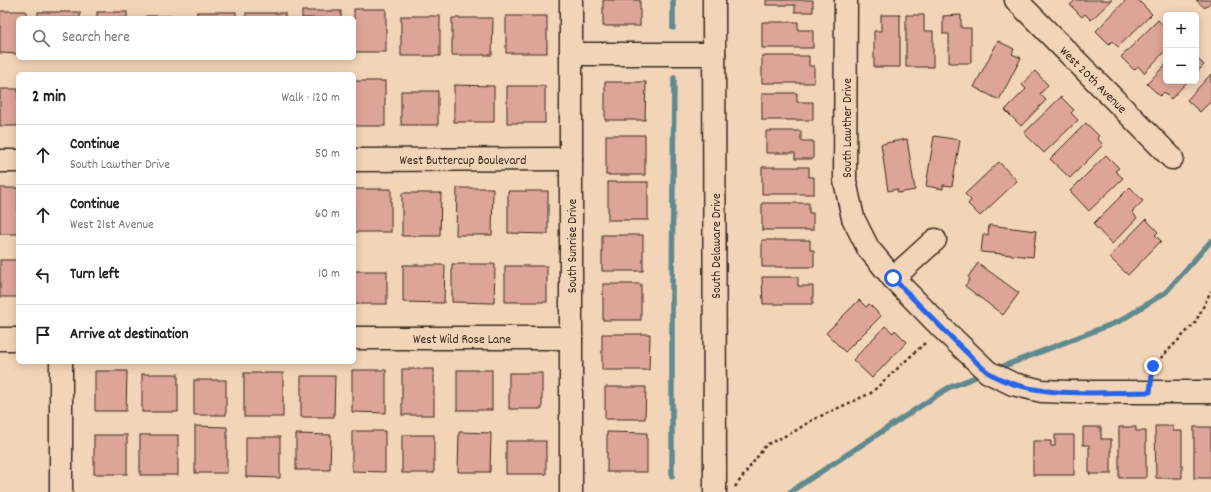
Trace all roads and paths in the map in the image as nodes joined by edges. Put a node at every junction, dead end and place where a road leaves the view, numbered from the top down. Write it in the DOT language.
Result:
graph roads {
  1 [pos="572,0"];
  2 [pos="714,0"];
  3 [pos="846,0"];
  4 [pos="1016,0"];
  5 [pos="572,54"];
  6 [pos="714,54"];
  7 [pos="1172,158"];
  8 [pos="571,159"];
  9 [pos="356,160"];
  10 [pos="0,161"];
  11 [pos="16,161"];
  12 [pos="935,240"];
  13 [pos="893,278"];
  14 [pos="1211,291"];
  15 [pos="942,328"];
  16 [pos="356,338"];
  17 [pos="571,338"];
  18 [pos="0,339"];
  19 [pos="16,339"];
  20 [pos="61,364"];
  21 [pos="1150,392"];
  22 [pos="1211,392"];
  23 [pos="61,492"];
  24 [pos="570,492"];
  25 [pos="715,492"];
  26 [pos="732,492"];
  1 -- 5 [label="street, South Sunrise Drive"];
  2 -- 6 [label="street, South Delaware Drive"];
  3 -- 13 [label="street, South Lawther Drive"];
  4 -- 7 [label="street, West 20th Avenue"];
  5 -- 6 [label="street"];
  5 -- 8 [label="street, South Sunrise Drive"];
  6 -- 25 [label="street, South Delaware Drive"];
  8 -- 9 [label="street, West Buttercup Boulevard"];
  8 -- 17 [label="street, South Sunrise Drive"];
  10 -- 11 [label="street"];
  12 -- 13 [label="street"];
  13 -- 15 [label="street, South Lawther Drive"];
  14 -- 21 [label="path"];
  15 -- 21 [label="street, South Lawther Drive"];
  15 -- 26 [label="path"];
  16 -- 17 [label="street, West Wild Rose Lane"];
  17 -- 24 [label="street, South Sunrise Drive"];
  18 -- 19 [label="street"];
  20 -- 23 [label="street"];
  21 -- 22 [label="street, South Lawther Drive"];
}
